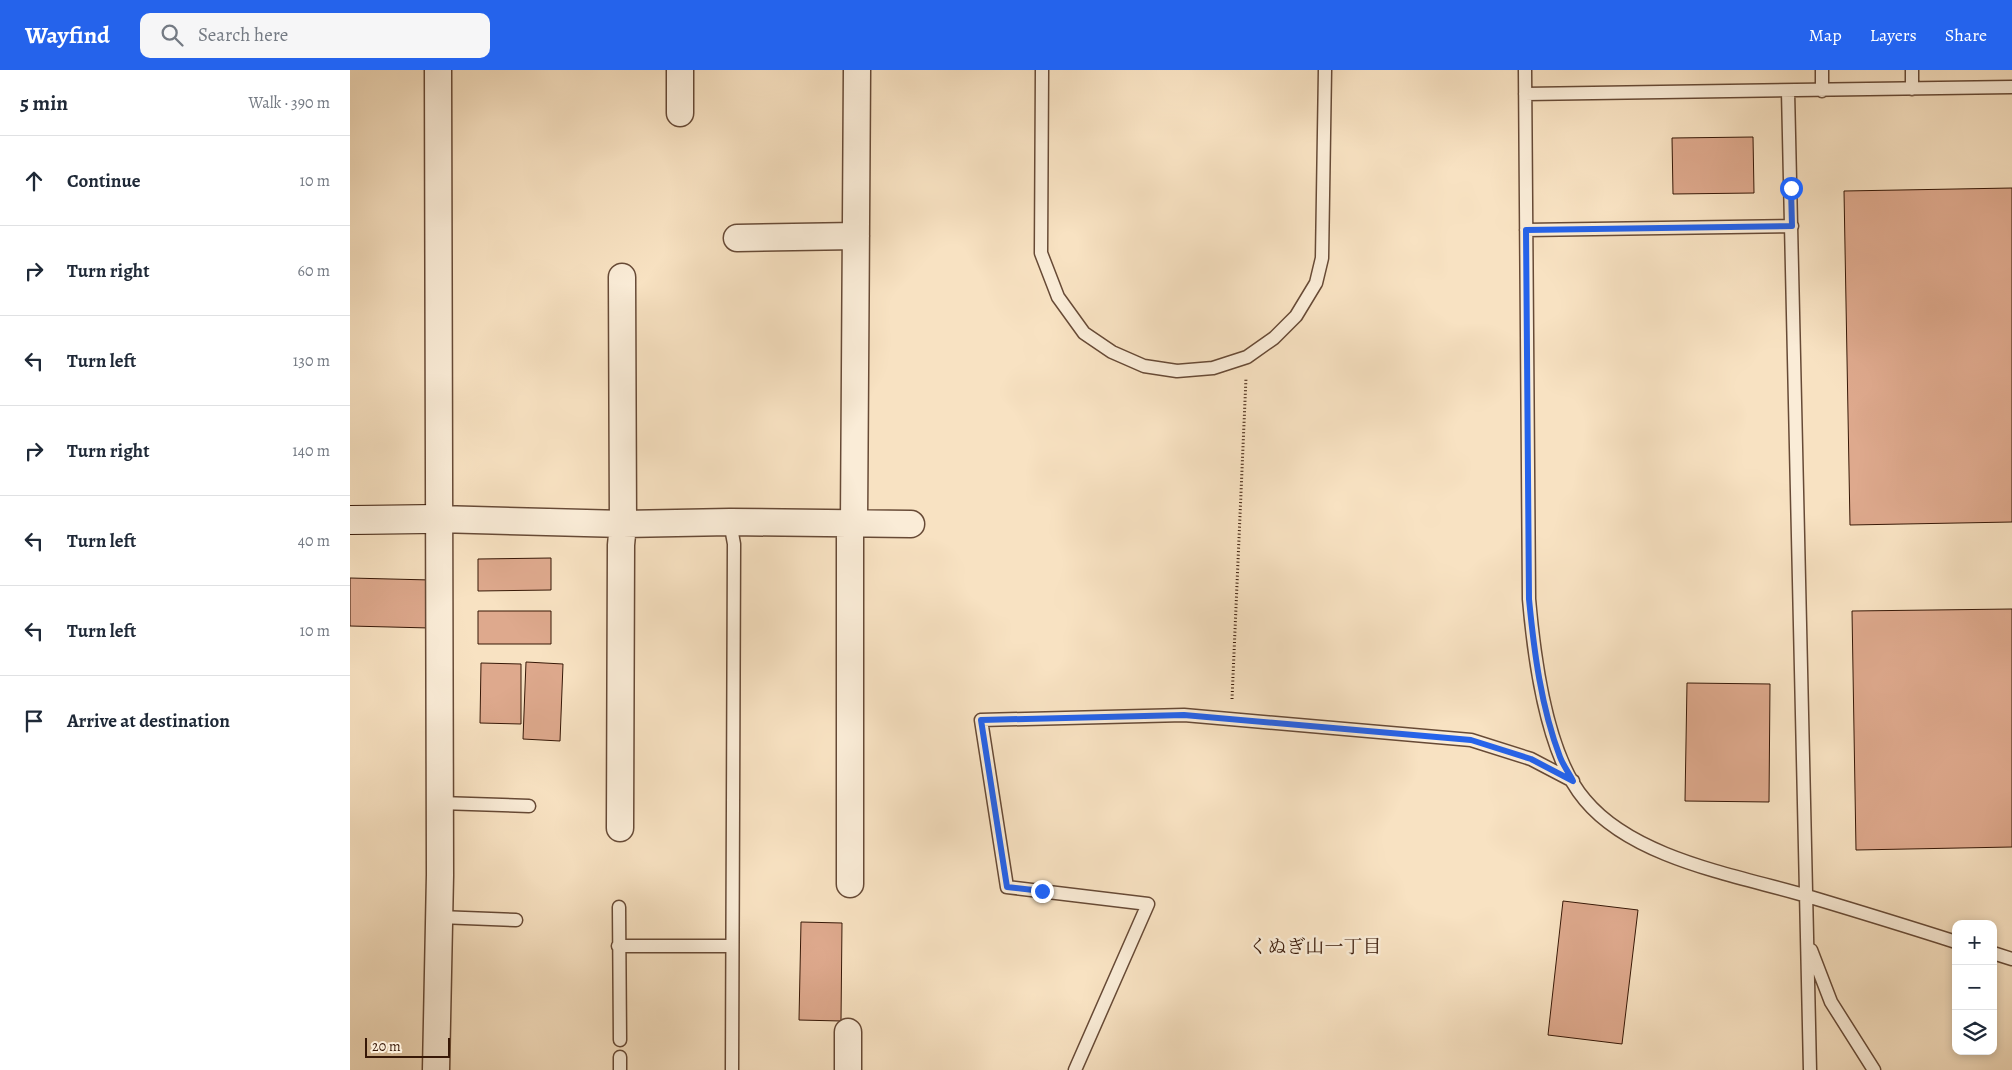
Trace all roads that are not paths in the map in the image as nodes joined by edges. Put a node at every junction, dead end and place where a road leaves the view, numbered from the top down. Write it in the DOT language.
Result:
graph roads {
  1 [pos="438,70"];
  2 [pos="680,70"];
  3 [pos="857,70"];
  4 [pos="1042,70"];
  5 [pos="1325,70"];
  6 [pos="1525,70"];
  7 [pos="1822,70"];
  8 [pos="1912,70"];
  9 [pos="2012,87"];
  10 [pos="1912,89"];
  11 [pos="1822,90"];
  12 [pos="1788,91"];
  13 [pos="1525,94"];
  14 [pos="680,113"];
  15 [pos="1792,226"];
  16 [pos="1526,230"];
  17 [pos="856,236"];
  18 [pos="738,238"];
  19 [pos="622,278"];
  20 [pos="438,519"];
  21 [pos="350,520"];
  22 [pos="730,522"];
  23 [pos="852,523"];
  24 [pos="623,524"];
  25 [pos="911,524"];
  26 [pos="1573,781"];
  27 [pos="440,803"];
  28 [pos="529,806"];
  29 [pos="620,828"];
  30 [pos="850,884"];
  31 [pos="1807,896"];
  32 [pos="619,907"];
  33 [pos="439,917"];
  34 [pos="516,920"];
  35 [pos="1808,940"];
  36 [pos="1952,941"];
  37 [pos="618,946"];
  38 [pos="732,946"];
  39 [pos="1997,954"];
  40 [pos="2012,959"];
  41 [pos="848,1032"];
  42 [pos="620,1040"];
  43 [pos="436,1070"];
  44 [pos="732,1070"];
  45 [pos="848,1070"];
  46 [pos="1075,1070"];
  47 [pos="1810,1070"];
  48 [pos="1874,1070"];
  1 -- 20 [label="street"];
  2 -- 14 [label="street"];
  3 -- 17 [label="street"];
  4 -- 5 [label="lane"];
  6 -- 13 [label="lane"];
  7 -- 11 [label="lane"];
  8 -- 10 [label="lane"];
  9 -- 10 [label="lane"];
  10 -- 11 [label="lane"];
  11 -- 12 [label="lane"];
  12 -- 13 [label="lane"];
  12 -- 15 [label="lane"];
  13 -- 16 [label="lane"];
  15 -- 16 [label="lane"];
  15 -- 31 [label="lane"];
  16 -- 26 [label="lane"];
  17 -- 18 [label="street"];
  17 -- 23 [label="street"];
  19 -- 24 [label="street"];
  20 -- 21 [label="street"];
  20 -- 24 [label="street"];
  20 -- 27 [label="street"];
  22 -- 23 [label="street"];
  22 -- 24 [label="street"];
  22 -- 38 [label="lane"];
  23 -- 25 [label="street"];
  23 -- 30 [label="street"];
  24 -- 29 [label="street"];
  26 -- 31 [label="lane"];
  26 -- 46 [label="lane"];
  27 -- 28 [label="lane"];
  27 -- 33 [label="street"];
  31 -- 35 [label="lane"];
  31 -- 36 [label="lane"];
  32 -- 37 [label="lane"];
  33 -- 34 [label="lane"];
  33 -- 43 [label="street"];
  35 -- 47 [label="lane"];
  35 -- 48 [label="lane"];
  37 -- 38 [label="lane"];
  37 -- 42 [label="lane"];
  38 -- 44 [label="lane"];
  39 -- 40 [label="lane"];
  41 -- 45 [label="street"];
}
